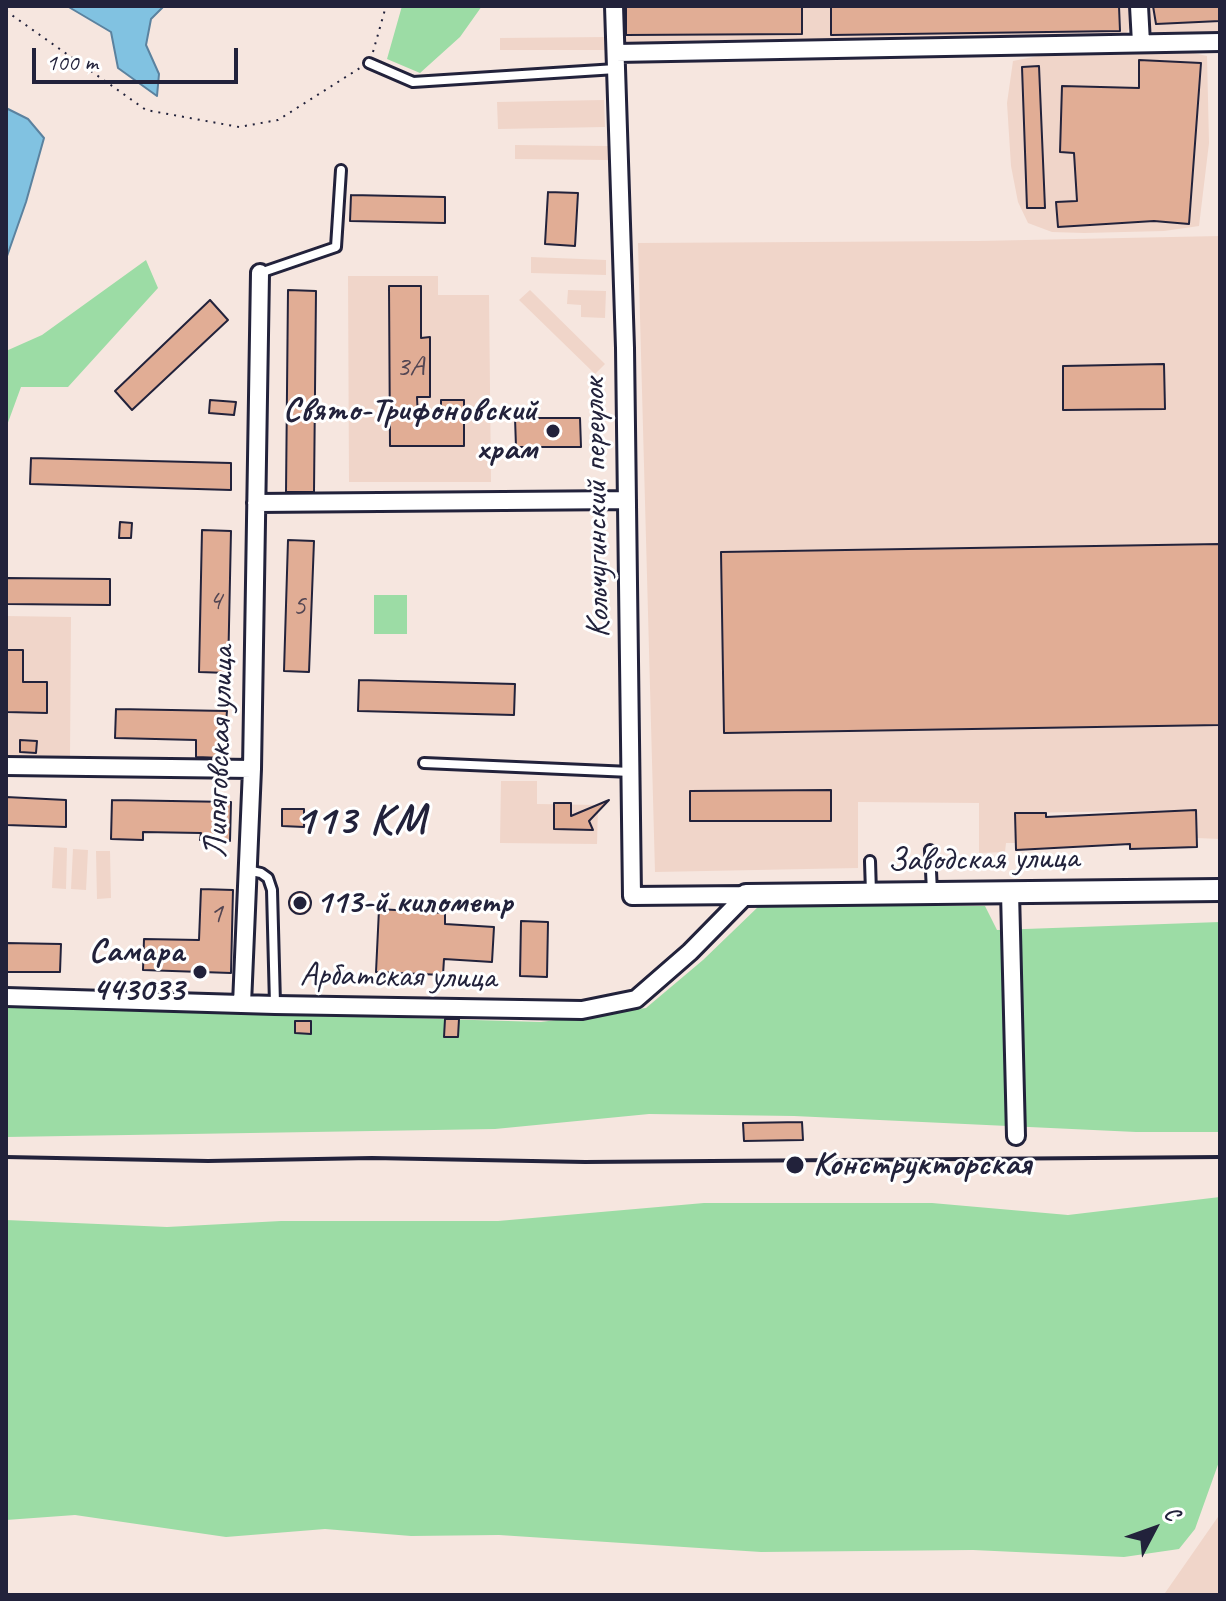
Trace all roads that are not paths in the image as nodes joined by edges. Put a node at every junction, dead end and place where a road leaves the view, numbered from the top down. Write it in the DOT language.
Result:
graph roads {
  1 [pos="614,6"];
  2 [pos="1139,6"];
  3 [pos="1220,42"];
  4 [pos="1141,43"];
  5 [pos="616,61"];
  6 [pos="369,63"];
  7 [pos="341,170"];
  8 [pos="260,273"];
  9 [pos="627,500"];
  10 [pos="256,503"];
  11 [pos="424,763"];
  12 [pos="6,766"];
  13 [pos="252,769"];
  14 [pos="631,772"];
  15 [pos="930,850"];
  16 [pos="870,861"];
  17 [pos="247,870"];
  18 [pos="1220,890"];
  19 [pos="1010,892"];
  20 [pos="871,893"];
  21 [pos="932,893"];
  22 [pos="746,895"];
  23 [pos="6,997"];
  24 [pos="242,1004"];
  25 [pos="275,1005"];
  26 [pos="1016,1136"];
  1 -- 5 [label="street, Кольчугинский переулок"];
  2 -- 4 [label="street"];
  3 -- 4 [label="street"];
  4 -- 5 [label="street"];
  5 -- 6 [label="lane"];
  5 -- 9 [label="street, Кольчугинский переулок"];
  7 -- 8 [label="lane"];
  8 -- 10 [label="street, Липяговская улица"];
  9 -- 10 [label="street"];
  9 -- 14 [label="street, Кольчугинский переулок"];
  10 -- 13 [label="street, Липяговская улица"];
  11 -- 14 [label="lane"];
  12 -- 13 [label="street"];
  13 -- 17 [label="street, Липяговская улица"];
  14 -- 22 [label="street, Кольчугинский переулок"];
  15 -- 21 [label="lane"];
  16 -- 20 [label="lane"];
  17 -- 24 [label="street, Липяговская улица"];
  17 -- 25 [label="lane"];
  18 -- 19 [label="street, Заводская улица"];
  19 -- 21 [label="street, Заводская улица"];
  19 -- 26 [label="street"];
  20 -- 21 [label="street, Заводская улица"];
  20 -- 22 [label="street, Заводская улица"];
  22 -- 25 [label="street, Арбатская улица"];
  23 -- 24 [label="street, Арбатская улица"];
  24 -- 25 [label="street, Арбатская улица"];
}
